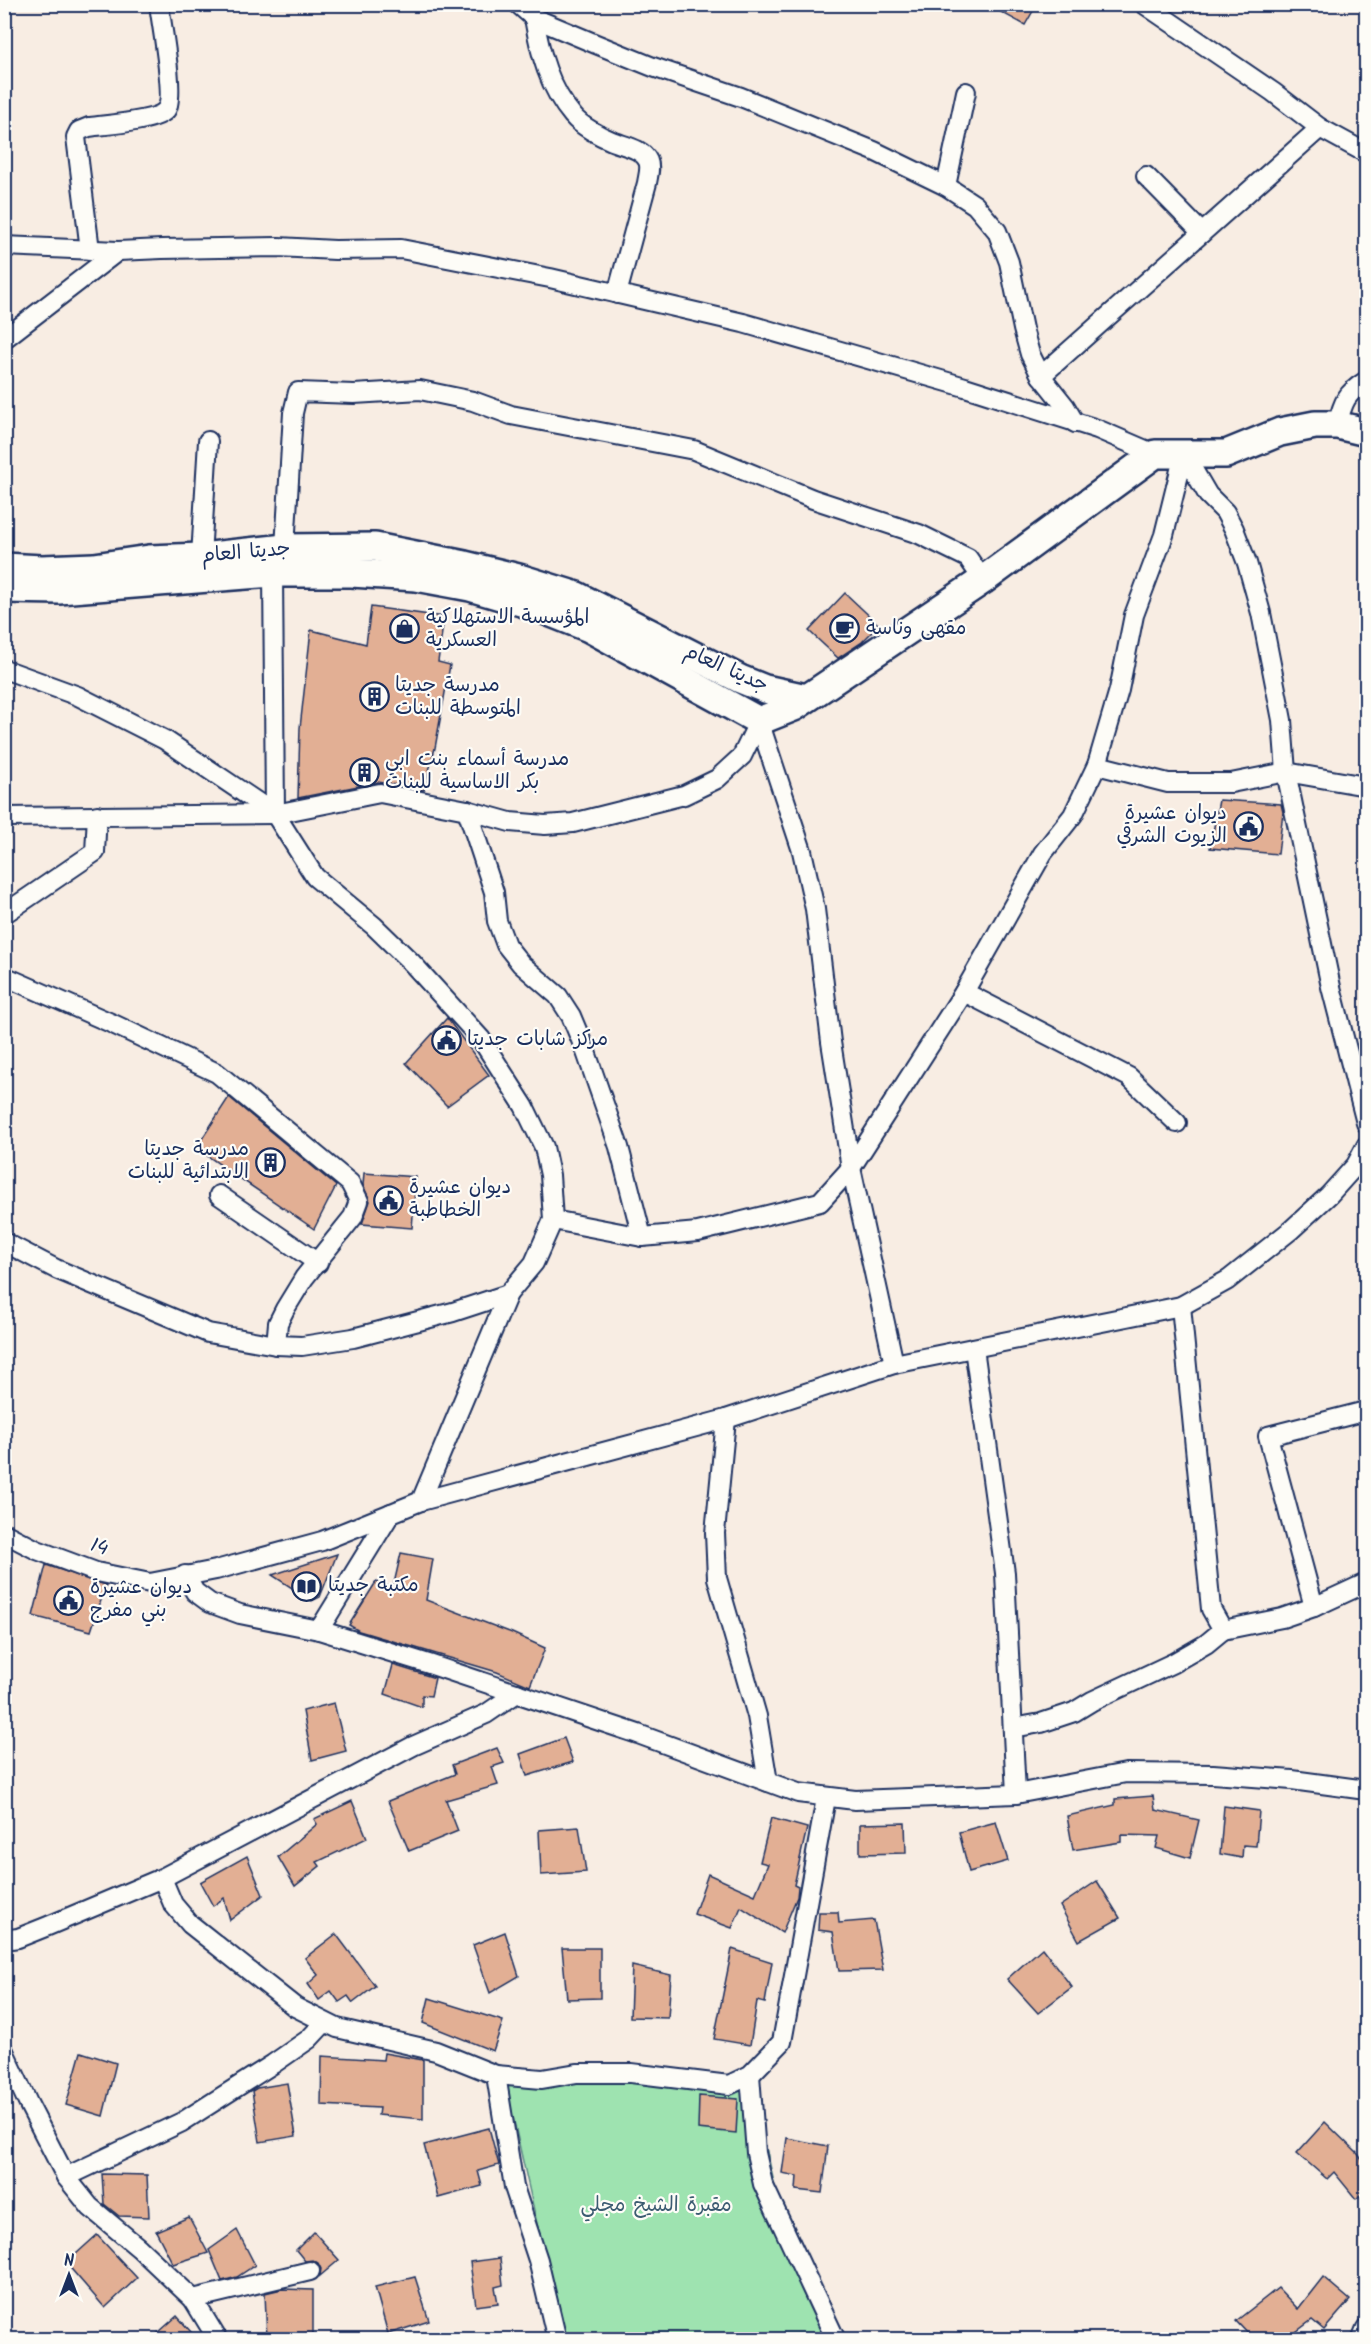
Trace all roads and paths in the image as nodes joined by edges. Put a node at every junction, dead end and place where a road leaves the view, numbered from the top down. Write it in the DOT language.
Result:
graph roads {
  1 [pos="159,4"];
  2 [pos="518,4"];
  3 [pos="1144,4"];
  4 [pos="534,18"];
  5 [pos="966,92"];
  6 [pos="1320,128"];
  7 [pos="1366,153"];
  8 [pos="1146,176"];
  9 [pos="946,186"];
  10 [pos="1202,232"];
  11 [pos="4,246"];
  12 [pos="90,250"];
  13 [pos="118,251"];
  14 [pos="617,294"];
  15 [pos="4,339"];
  16 [pos="1041,376"];
  17 [pos="1366,381"];
  18 [pos="1075,423"];
  19 [pos="1337,425"];
  20 [pos="1366,432"];
  21 [pos="208,441"];
  22 [pos="1155,454"];
  23 [pos="1184,454"];
  24 [pos="285,548"];
  25 [pos="201,557"];
  26 [pos="4,567"];
  27 [pos="150,572"];
  28 [pos="273,573"];
  29 [pos="983,580"];
  30 [pos="4,589"];
  31 [pos="4,669"];
  32 [pos="806,698"];
  33 [pos="759,721"];
  34 [pos="1096,765"];
  35 [pos="1286,772"];
  36 [pos="1366,786"];
  37 [pos="467,810"];
  38 [pos="275,814"];
  39 [pos="97,815"];
  40 [pos="4,817"];
  41 [pos="4,914"];
  42 [pos="4,976"];
  43 [pos="964,992"];
  44 [pos="1358,1059"];
  45 [pos="1366,1122"];
  46 [pos="1178,1123"];
  47 [pos="1366,1146"];
  48 [pos="851,1168"];
  49 [pos="219,1196"];
  50 [pos="553,1220"];
  51 [pos="642,1237"];
  52 [pos="4,1242"];
  53 [pos="318,1263"];
  54 [pos="508,1294"];
  55 [pos="1181,1306"];
  56 [pos="276,1345"];
  57 [pos="974,1348"];
  58 [pos="894,1364"];
  59 [pos="1366,1411"];
  60 [pos="726,1419"];
  61 [pos="421,1501"];
  62 [pos="391,1513"];
  63 [pos="4,1533"];
  64 [pos="185,1575"];
  65 [pos="1366,1583"];
  66 [pos="1314,1607"];
  67 [pos="319,1630"];
  68 [pos="1224,1630"];
  69 [pos="517,1693"];
  70 [pos="1013,1728"];
  71 [pos="768,1782"];
  72 [pos="1366,1790"];
  73 [pos="1016,1794"];
  74 [pos="826,1798"];
  75 [pos="162,1878"];
  76 [pos="4,1940"];
  77 [pos="324,2023"];
  78 [pos="4,2051"];
  79 [pos="496,2074"];
  80 [pos="750,2074"];
  81 [pos="66,2177"];
  82 [pos="310,2271"];
  83 [pos="193,2299"];
  84 [pos="1366,2328"];
  85 [pos="218,2340"];
  86 [pos="557,2340"];
  87 [pos="836,2340"];
  88 [pos="1361,2340"];
  1 -- 12 [label="street"];
  2 -- 4 [label="street"];
  3 -- 6 [label="street"];
  4 -- 9 [label="street"];
  4 -- 14 [label="street"];
  5 -- 9 [label="street"];
  6 -- 7 [label="street"];
  6 -- 10 [label="street"];
  8 -- 10 [label="street"];
  9 -- 16 [label="street"];
  10 -- 16 [label="street"];
  11 -- 12 [label="street"];
  12 -- 13 [label="street"];
  13 -- 14 [label="street"];
  13 -- 15 [label="street"];
  14 -- 18 [label="street"];
  16 -- 18 [label="street"];
  17 -- 19 [label="street"];
  18 -- 22 [label="street"];
  19 -- 20 [label="main road"];
  19 -- 23 [label="main road"];
  21 -- 25 [label="street"];
  22 -- 23 [label="main road"];
  22 -- 29 [label="main road"];
  23 -- 34 [label="street"];
  23 -- 35 [label="street"];
  24 -- 25 [label="main road, جديتا العام"];
  24 -- 29 [label="street"];
  24 -- 32 [label="main road, جديتا العام"];
  25 -- 27 [label="main road, جديتا العام"];
  26 -- 27 [label="main road, جديتا العام"];
  27 -- 28 [label="main road, جديتا العام"];
  27 -- 30 [label="main road, جديتا العام"];
  28 -- 33 [label="main road, جديتا العام"];
  28 -- 38 [label="street"];
  29 -- 32 [label="main road"];
  31 -- 38 [label="street"];
  32 -- 33 [label="main road, جديتا العام"];
  33 -- 37 [label="street"];
  33 -- 48 [label="street"];
  34 -- 35 [label="street"];
  34 -- 43 [label="street"];
  35 -- 36 [label="street"];
  35 -- 44 [label="street"];
  37 -- 38 [label="street"];
  37 -- 51 [label="street"];
  38 -- 39 [label="street"];
  38 -- 50 [label="street"];
  39 -- 40 [label="street"];
  39 -- 41 [label="street"];
  42 -- 53 [label="street"];
  43 -- 46 [label="street"];
  43 -- 48 [label="street"];
  44 -- 45 [label="street"];
  47 -- 55 [label="street, 14"];
  48 -- 51 [label="street"];
  48 -- 58 [label="street"];
  49 -- 53 [label="street"];
  50 -- 51 [label="street"];
  50 -- 54 [label="street"];
  52 -- 56 [label="street"];
  53 -- 56 [label="street"];
  54 -- 56 [label="street"];
  54 -- 61 [label="street"];
  55 -- 57 [label="street, 14"];
  55 -- 68 [label="street"];
  57 -- 58 [label="street, 14"];
  57 -- 70 [label="street"];
  58 -- 60 [label="street, 14"];
  59 -- 66 [label="street"];
  60 -- 61 [label="street, 14"];
  60 -- 71 [label="street"];
  61 -- 62 [label="street, 14"];
  62 -- 64 [label="street, 14"];
  62 -- 67 [label="street"];
  63 -- 64 [label="street, 14"];
  64 -- 67 [label="street"];
  65 -- 66 [label="street"];
  66 -- 68 [label="street"];
  67 -- 69 [label="street"];
  68 -- 70 [label="street"];
  69 -- 71 [label="street"];
  69 -- 75 [label="street"];
  70 -- 73 [label="street"];
  71 -- 74 [label="street"];
  72 -- 73 [label="street"];
  73 -- 74 [label="street"];
  74 -- 80 [label="street"];
  75 -- 76 [label="street"];
  75 -- 77 [label="street"];
  77 -- 79 [label="street"];
  77 -- 81 [label="street"];
  78 -- 81 [label="street"];
  79 -- 80 [label="street"];
  79 -- 86 [label="street"];
  80 -- 87 [label="street"];
  81 -- 83 [label="street"];
  82 -- 83 [label="street"];
  83 -- 85 [label="street"];
  84 -- 88 [label="street"];
}
